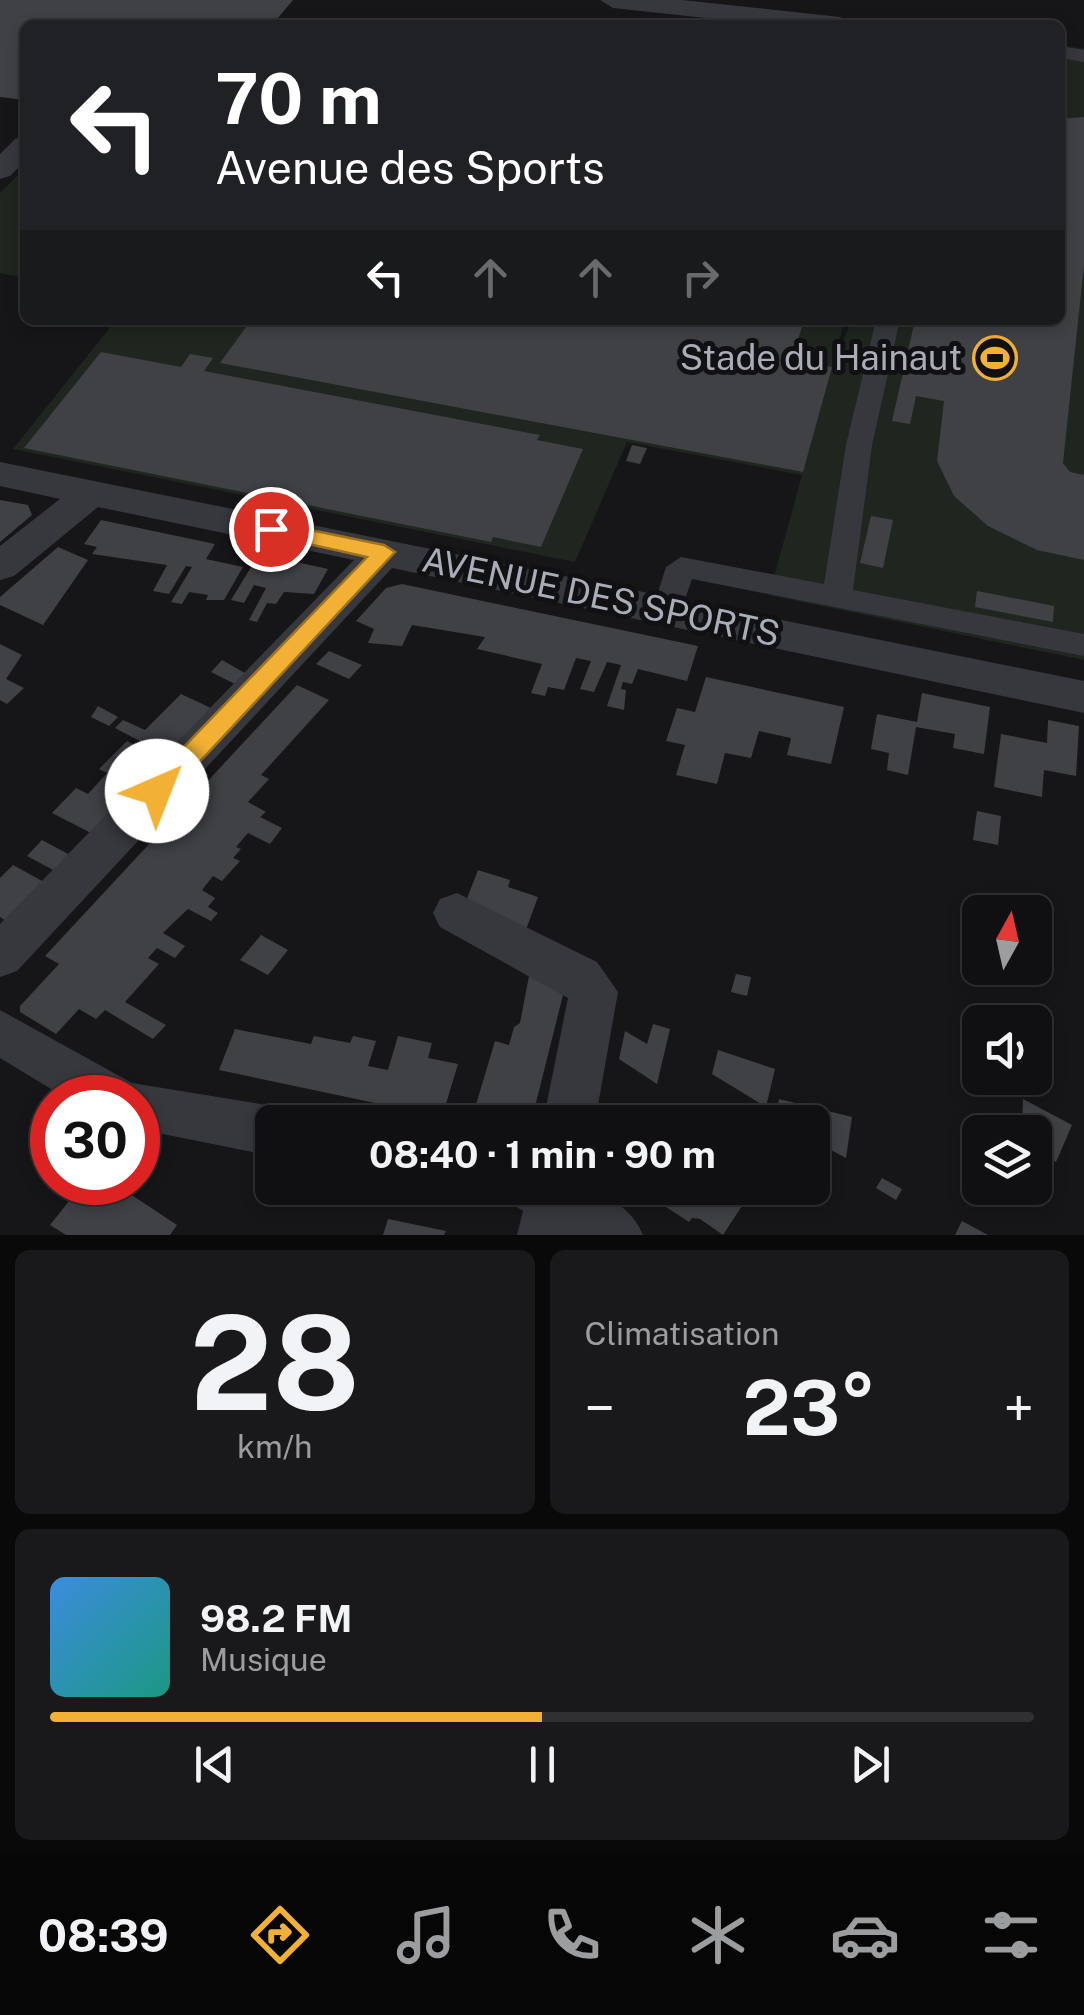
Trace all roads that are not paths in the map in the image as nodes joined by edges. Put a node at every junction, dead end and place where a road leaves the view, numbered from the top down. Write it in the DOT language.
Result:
graph roads {
  1 [pos="613,0"];
  2 [pos="795,20"];
  3 [pos="20,150"];
  4 [pos="0,170"];
  5 [pos="887,325"];
  6 [pos="0,474"];
  7 [pos="92,492"];
  8 [pos="384,552"];
  9 [pos="0,566"];
  10 [pos="837,597"];
  11 [pos="667,611"];
  12 [pos="1084,646"];
  13 [pos="1084,697"];
  14 [pos="457,913"];
  15 [pos="0,956"];
  16 [pos="0,1032"];
  17 [pos="73,1075"];
  18 [pos="573,1105"];
  19 [pos="160,1109"];
  20 [pos="255,1129"];
  21 [pos="554,1205"];
  22 [pos="616,1235"];
  1 -- 2 [label="street"];
  3 -- 4 [label="street"];
  5 -- 10 [label="street"];
  6 -- 7 [label="street, AVENUE DES SPORTS"];
  7 -- 8 [label="street, AVENUE DES SPORTS"];
  7 -- 9 [label="street"];
  8 -- 11 [label="street, AVENUE DES SPORTS"];
  8 -- 15 [label="street"];
  10 -- 11 [label="street"];
  10 -- 12 [label="street"];
  11 -- 13 [label="street, AVENUE DES SPORTS"];
  14 -- 18 [label="street"];
  16 -- 17 [label="street"];
  19 -- 20 [label="street"];
  21 -- 22 [label="street"];
}
